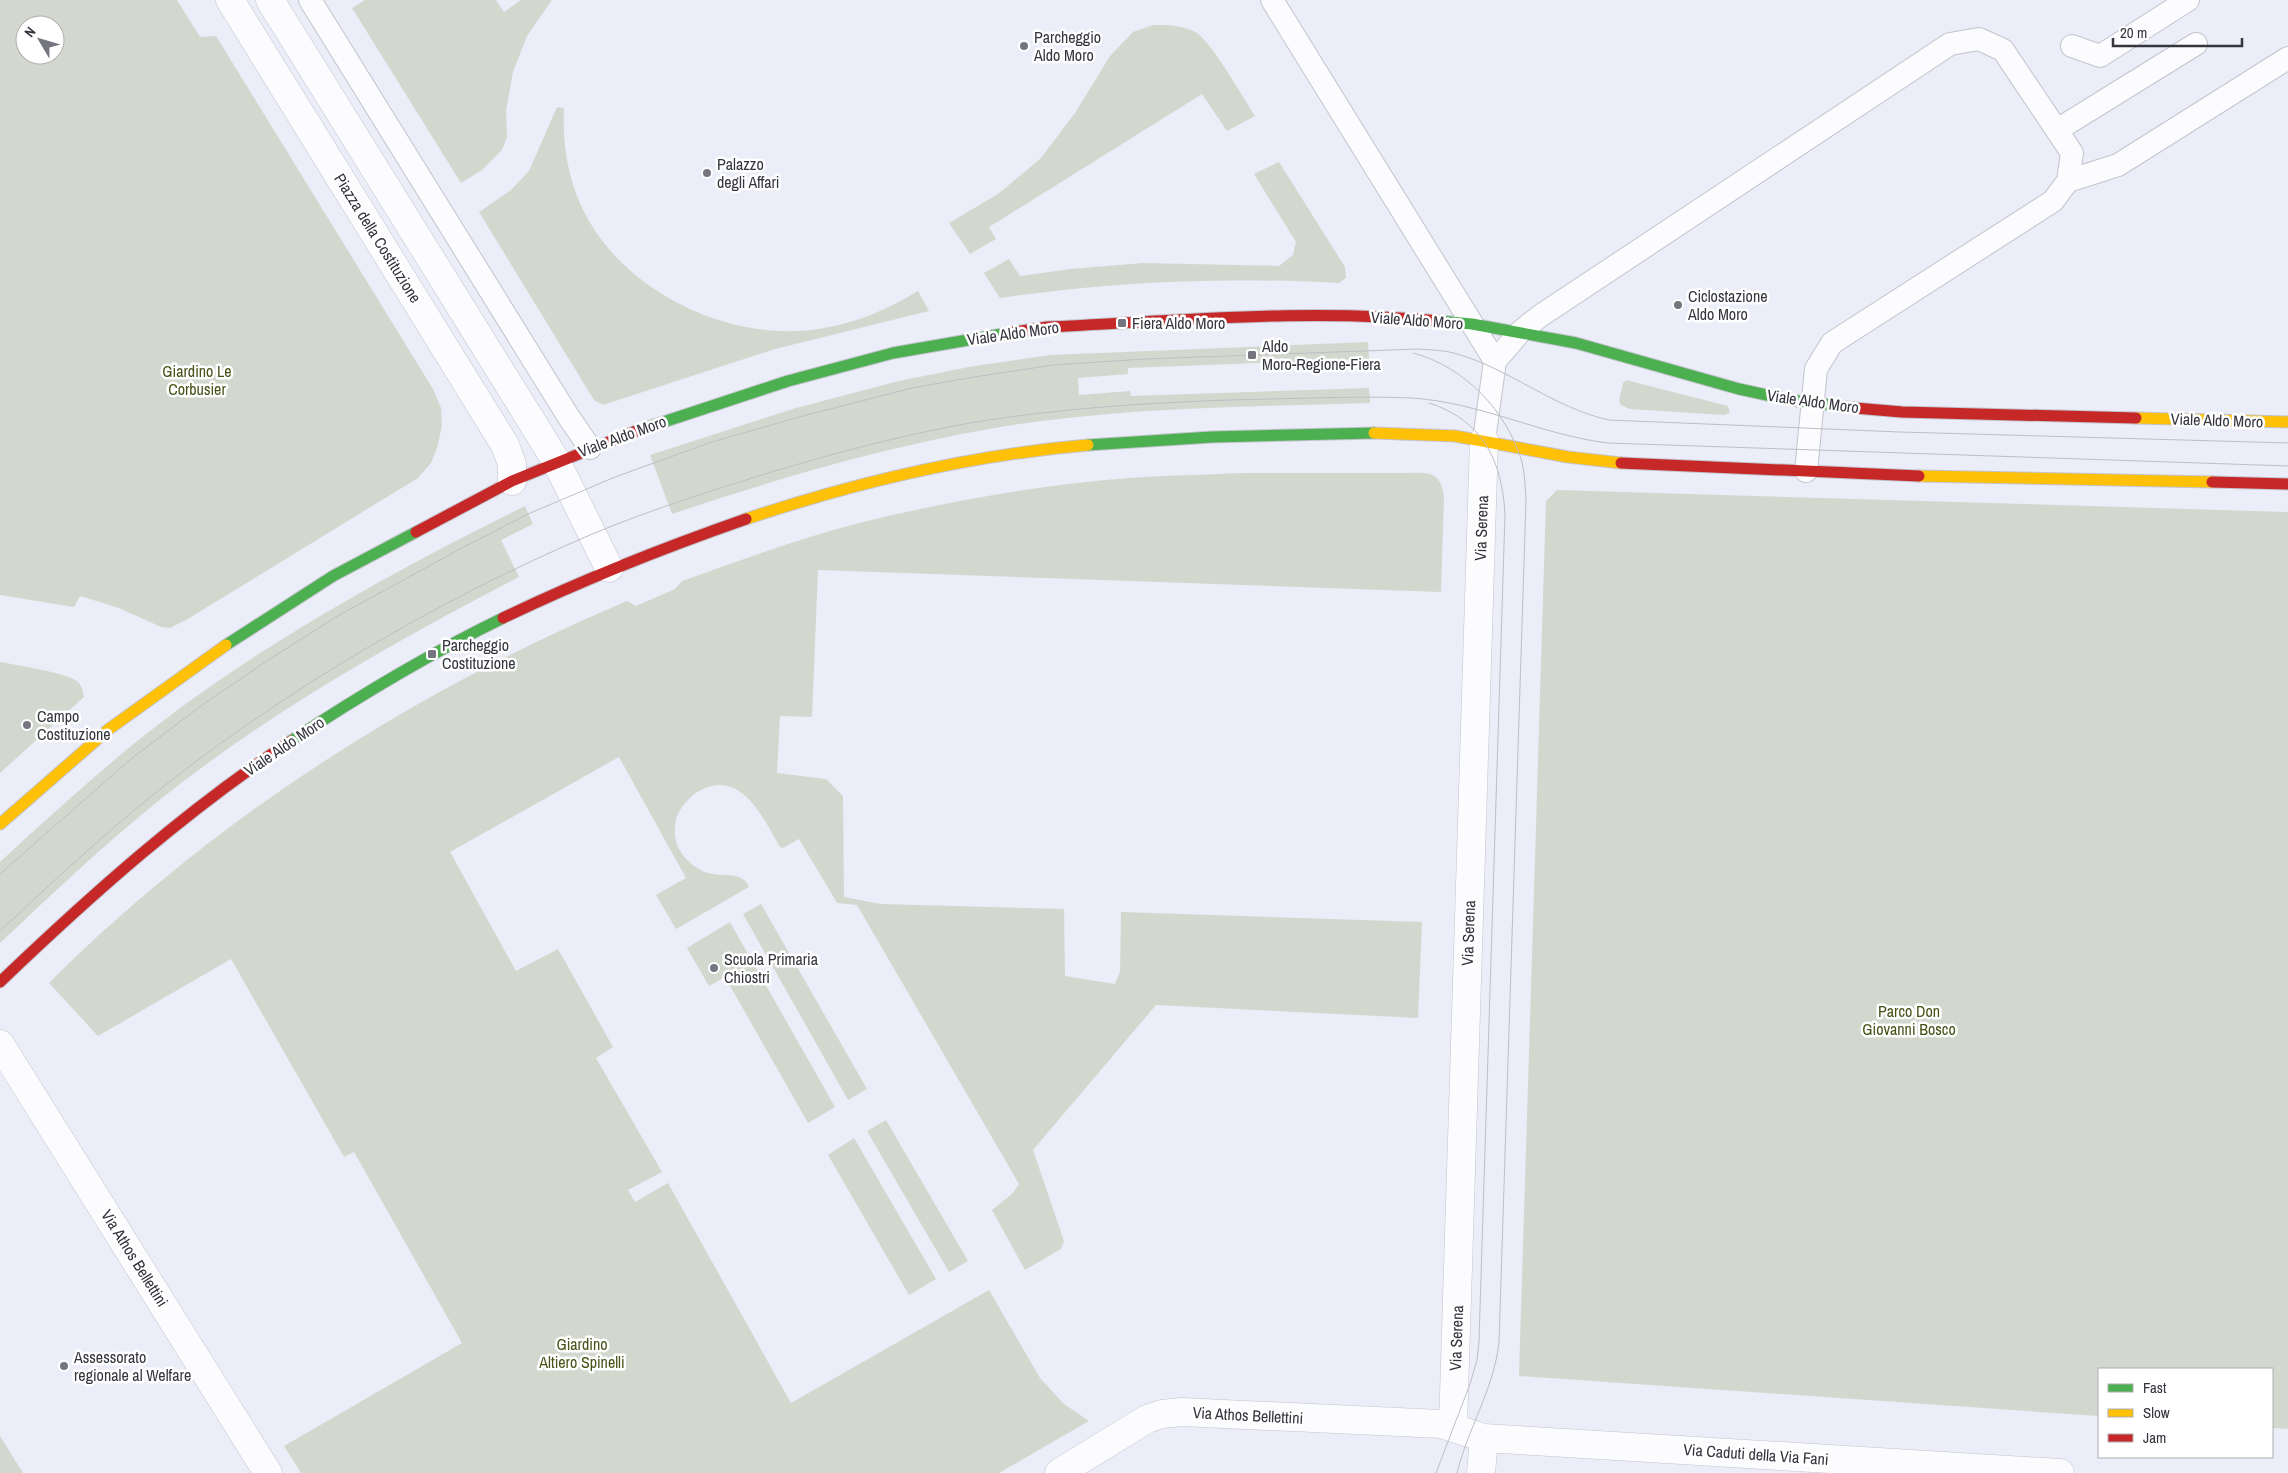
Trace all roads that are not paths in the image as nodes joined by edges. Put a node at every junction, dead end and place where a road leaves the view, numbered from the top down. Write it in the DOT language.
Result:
graph roads {
  1 [pos="230,0"];
  2 [pos="270,0"];
  3 [pos="310,0"];
  4 [pos="1272,0"];
  5 [pos="2188,0"];
  6 [pos="2196,44"];
  7 [pos="2072,46"];
  8 [pos="2288,58"];
  9 [pos="2058,130"];
  10 [pos="2068,181"];
  11 [pos="1472,324"];
  12 [pos="1520,332"];
  13 [pos="1496,360"];
  14 [pos="1812,404"];
  15 [pos="2288,422"];
  16 [pos="1484,440"];
  17 [pos="590,448"];
  18 [pos="556,461"];
  19 [pos="1806,471"];
  20 [pos="512,481"];
  21 [pos="2288,484"];
  22 [pos="609,568"];
  23 [pos="0,824"];
  24 [pos="0,982"];
  25 [pos="0,1044"];
  26 [pos="1453,1426"];
  27 [pos="1484,1438"];
  28 [pos="268,1473"];
  29 [pos="1059,1473"];
  30 [pos="1481,1473"];
  31 [pos="2060,1473"];
  1 -- 20 [label="street, Piazza della Costituzione"];
  2 -- 18 [label="street, Piazza della Costituzione"];
  3 -- 17 [label="lane"];
  4 -- 11 [label="lane"];
  5 -- 7 [label="lane"];
  6 -- 9 [label="lane"];
  8 -- 10 [label="lane"];
  9 -- 10 [label="lane"];
  9 -- 12 [label="lane"];
  10 -- 14 [label="lane"];
  11 -- 12 [label="main road, Viale Aldo Moro"];
  11 -- 13 [label="lane"];
  11 -- 17 [label="main road, Viale Aldo Moro"];
  12 -- 13 [label="lane"];
  12 -- 14 [label="main road, Viale Aldo Moro"];
  13 -- 16 [label="lane"];
  14 -- 15 [label="main road, Viale Aldo Moro"];
  14 -- 19 [label="lane"];
  16 -- 19 [label="main road, Viale Aldo Moro"];
  16 -- 22 [label="main road, Viale Aldo Moro"];
  16 -- 26 [label="street, Via Serena"];
  17 -- 18 [label="main road, Viale Aldo Moro"];
  18 -- 20 [label="main road, Viale Aldo Moro"];
  18 -- 22 [label="street, Viale Aldo Moro"];
  19 -- 21 [label="main road, Viale Aldo Moro"];
  20 -- 23 [label="main road, Viale Aldo Moro"];
  22 -- 24 [label="main road, Viale Aldo Moro"];
  25 -- 28 [label="street, Via Athos Bellettini"];
  26 -- 27 [label="street, Via Caduti della Via Fani"];
  26 -- 29 [label="street, Via Athos Bellettini"];
  27 -- 30 [label="street"];
  27 -- 31 [label="street, Via Caduti della Via Fani"];
}
